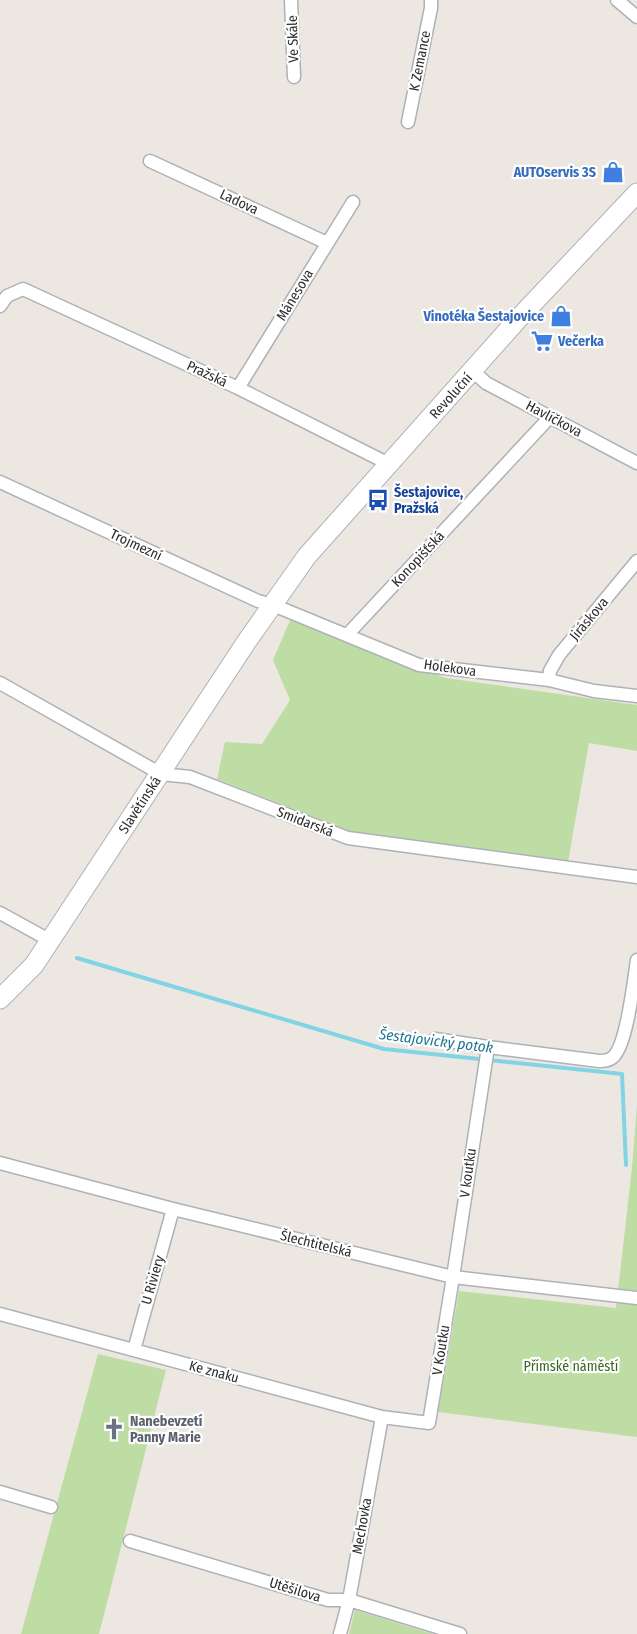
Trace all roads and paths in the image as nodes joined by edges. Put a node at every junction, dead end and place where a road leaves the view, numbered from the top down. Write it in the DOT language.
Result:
graph roads {
  1 [pos="291,0"];
  2 [pos="431,0"];
  3 [pos="617,0"];
  4 [pos="637,17"];
  5 [pos="294,78"];
  6 [pos="408,122"];
  7 [pos="150,161"];
  8 [pos="637,193"];
  9 [pos="353,202"];
  10 [pos="327,243"];
  11 [pos="0,306"];
  12 [pos="473,372"];
  13 [pos="238,388"];
  14 [pos="550,417"];
  15 [pos="637,463"];
  16 [pos="389,464"];
  17 [pos="0,482"];
  18 [pos="637,562"];
  19 [pos="273,605"];
  20 [pos="347,635"];
  21 [pos="549,680"];
  22 [pos="0,683"];
  23 [pos="637,696"];
  24 [pos="161,774"];
  25 [pos="637,876"];
  26 [pos="0,913"];
  27 [pos="51,941"];
  28 [pos="637,960"];
  29 [pos="0,999"];
  30 [pos="435,1039"];
  31 [pos="487,1051"];
  32 [pos="0,1163"];
  33 [pos="173,1209"];
  34 [pos="453,1277"];
  35 [pos="637,1298"];
  36 [pos="0,1314"];
  37 [pos="134,1350"];
  38 [pos="382,1417"];
  39 [pos="429,1423"];
  40 [pos="0,1492"];
  41 [pos="51,1508"];
  42 [pos="130,1540"];
  43 [pos="349,1600"];
  44 [pos="340,1634"];
  45 [pos="460,1634"];
  1 -- 5 [label="street, Ve Skále"];
  2 -- 6 [label="street, K Zemance"];
  3 -- 4 [label="street"];
  7 -- 10 [label="street, Ladova"];
  8 -- 12 [label="street, Revoluční"];
  9 -- 10 [label="street, Mánesova"];
  10 -- 13 [label="street, Mánesova"];
  11 -- 13 [label="street, Pražská"];
  12 -- 14 [label="street, Havlíčkova"];
  12 -- 16 [label="street, Revoluční"];
  13 -- 16 [label="street, Pražská"];
  14 -- 15 [label="street, Havlíčkova"];
  14 -- 20 [label="street, Konopišťská"];
  16 -- 19 [label="street, Revoluční"];
  17 -- 19 [label="street, Trojmezní"];
  18 -- 21 [label="street, Jiráskova"];
  19 -- 20 [label="street, Holekova"];
  19 -- 24 [label="street, Slavětínská"];
  20 -- 21 [label="street, Holekova"];
  21 -- 23 [label="street, Holekova"];
  22 -- 24 [label="street, Smidarská"];
  24 -- 25 [label="street, Smidarská"];
  24 -- 27 [label="street, Slavětínská"];
  26 -- 27 [label="street"];
  27 -- 29 [label="street, Slavětínská"];
  28 -- 31 [label="street"];
  30 -- 31 [label="street"];
  31 -- 34 [label="street, V koutku"];
  32 -- 33 [label="street, Šlechtitelská"];
  33 -- 34 [label="street, Šlechtitelská"];
  33 -- 37 [label="street, U Riviery"];
  34 -- 35 [label="street, Šlechtitelská"];
  34 -- 39 [label="street, V Koutku"];
  36 -- 37 [label="street, Ke znaku"];
  37 -- 38 [label="street, Ke znaku"];
  38 -- 39 [label="street, Ke znaku"];
  38 -- 43 [label="street, Mechovka"];
  40 -- 41 [label="street"];
  42 -- 43 [label="street, Utěšilova"];
  43 -- 44 [label="street, Mechovka"];
  43 -- 45 [label="street, Utěšilova"];
}
